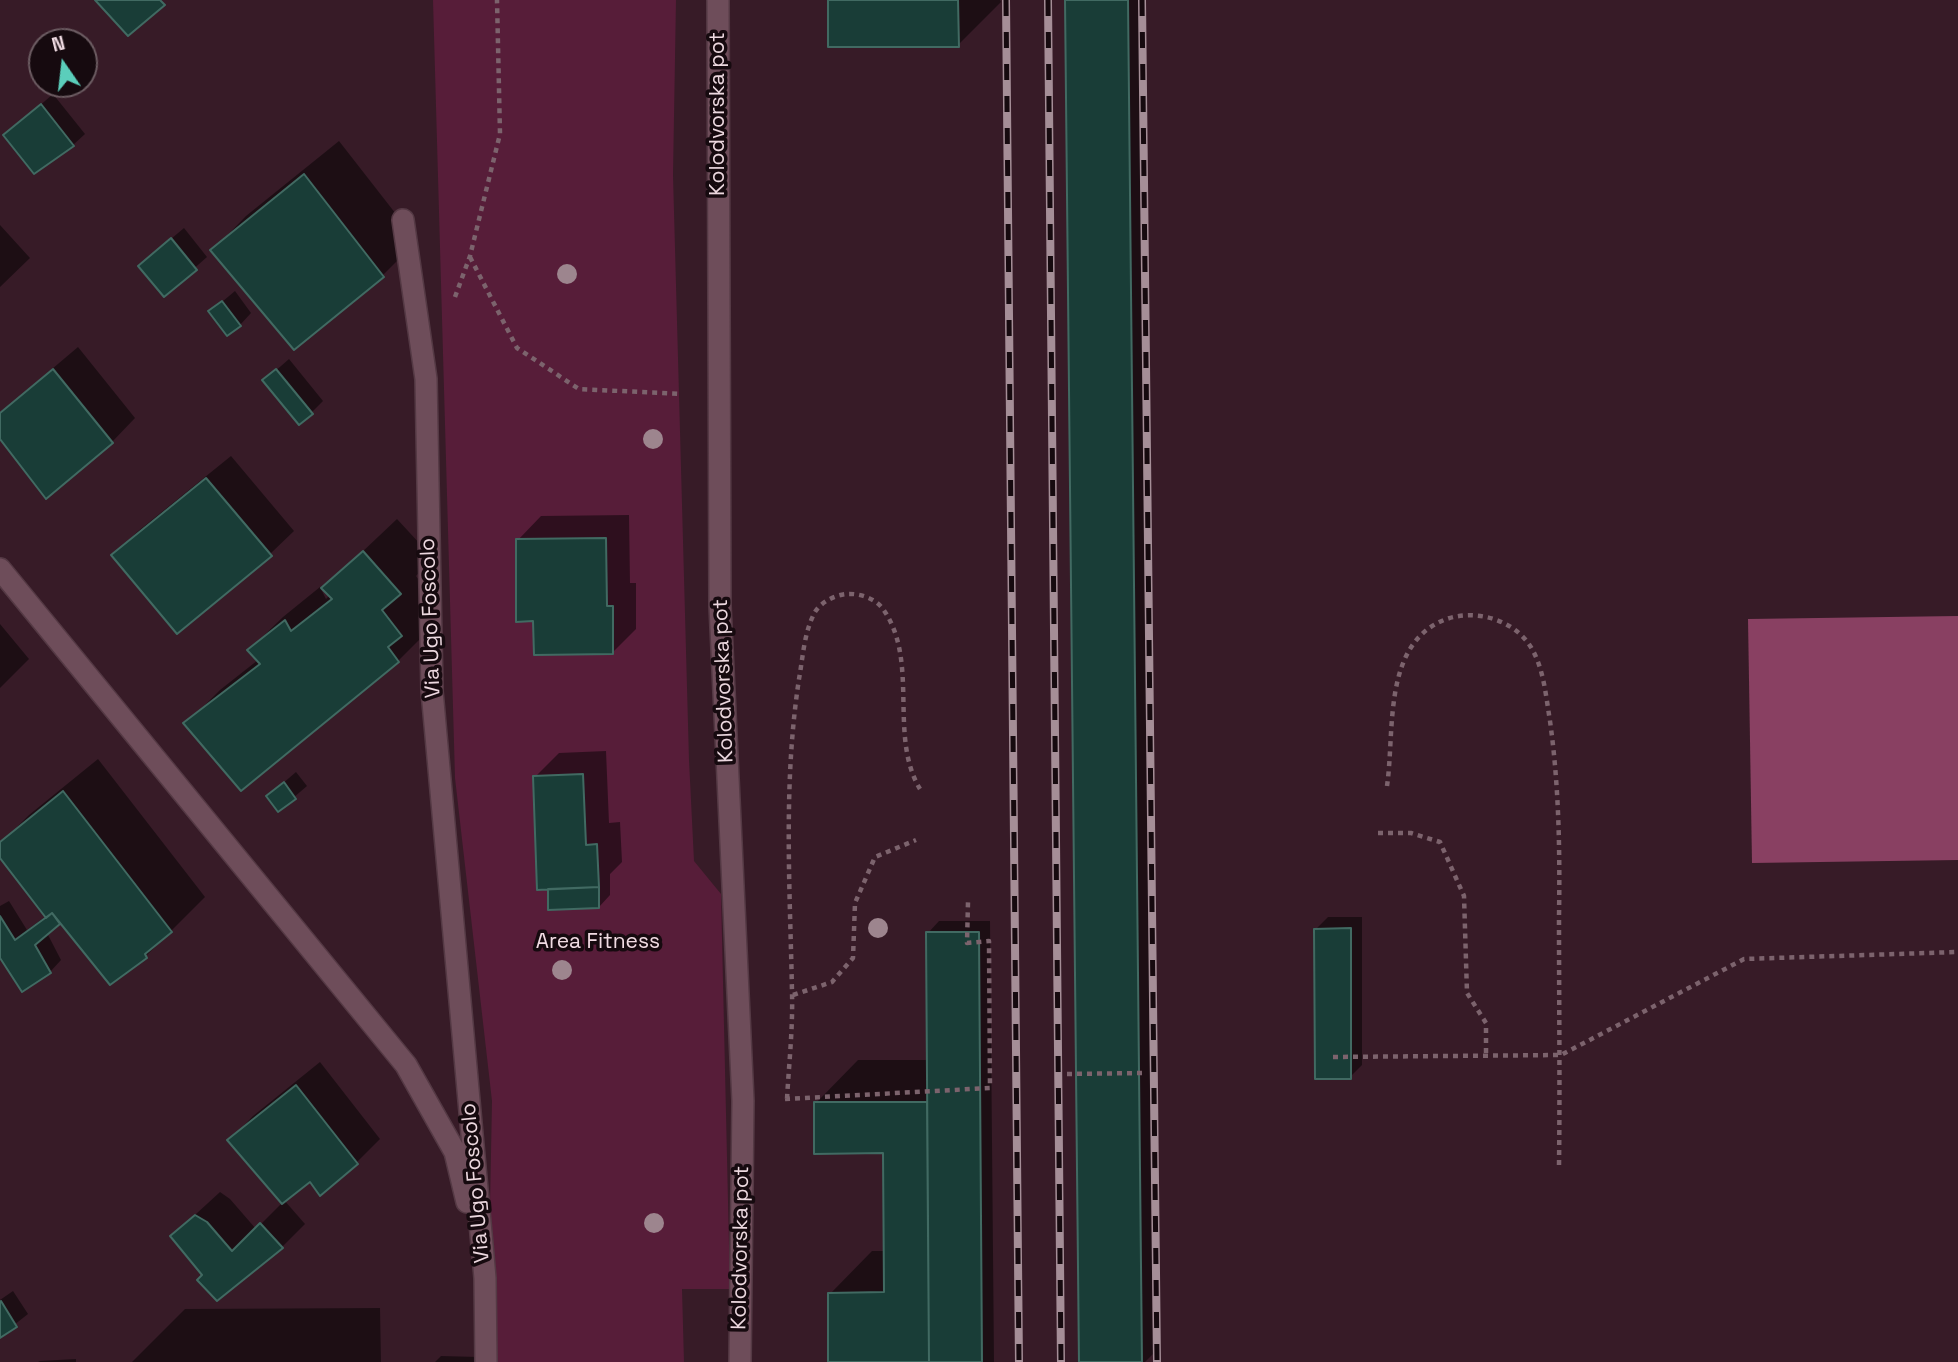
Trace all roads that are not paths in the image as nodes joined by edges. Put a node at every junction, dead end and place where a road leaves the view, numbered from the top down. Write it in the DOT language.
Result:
graph roads {
  1 [pos="718,0"];
  2 [pos="403,219"];
  3 [pos="0,569"];
  4 [pos="485,1278"];
  5 [pos="486,1362"];
  6 [pos="740,1362"];
  1 -- 6 [label="street, Kolodvorska pot"];
  2 -- 4 [label="street, Via Ugo Foscolo"];
  3 -- 4 [label="street, Via Ugo Foscolo"];
  4 -- 5 [label="street"];
}
